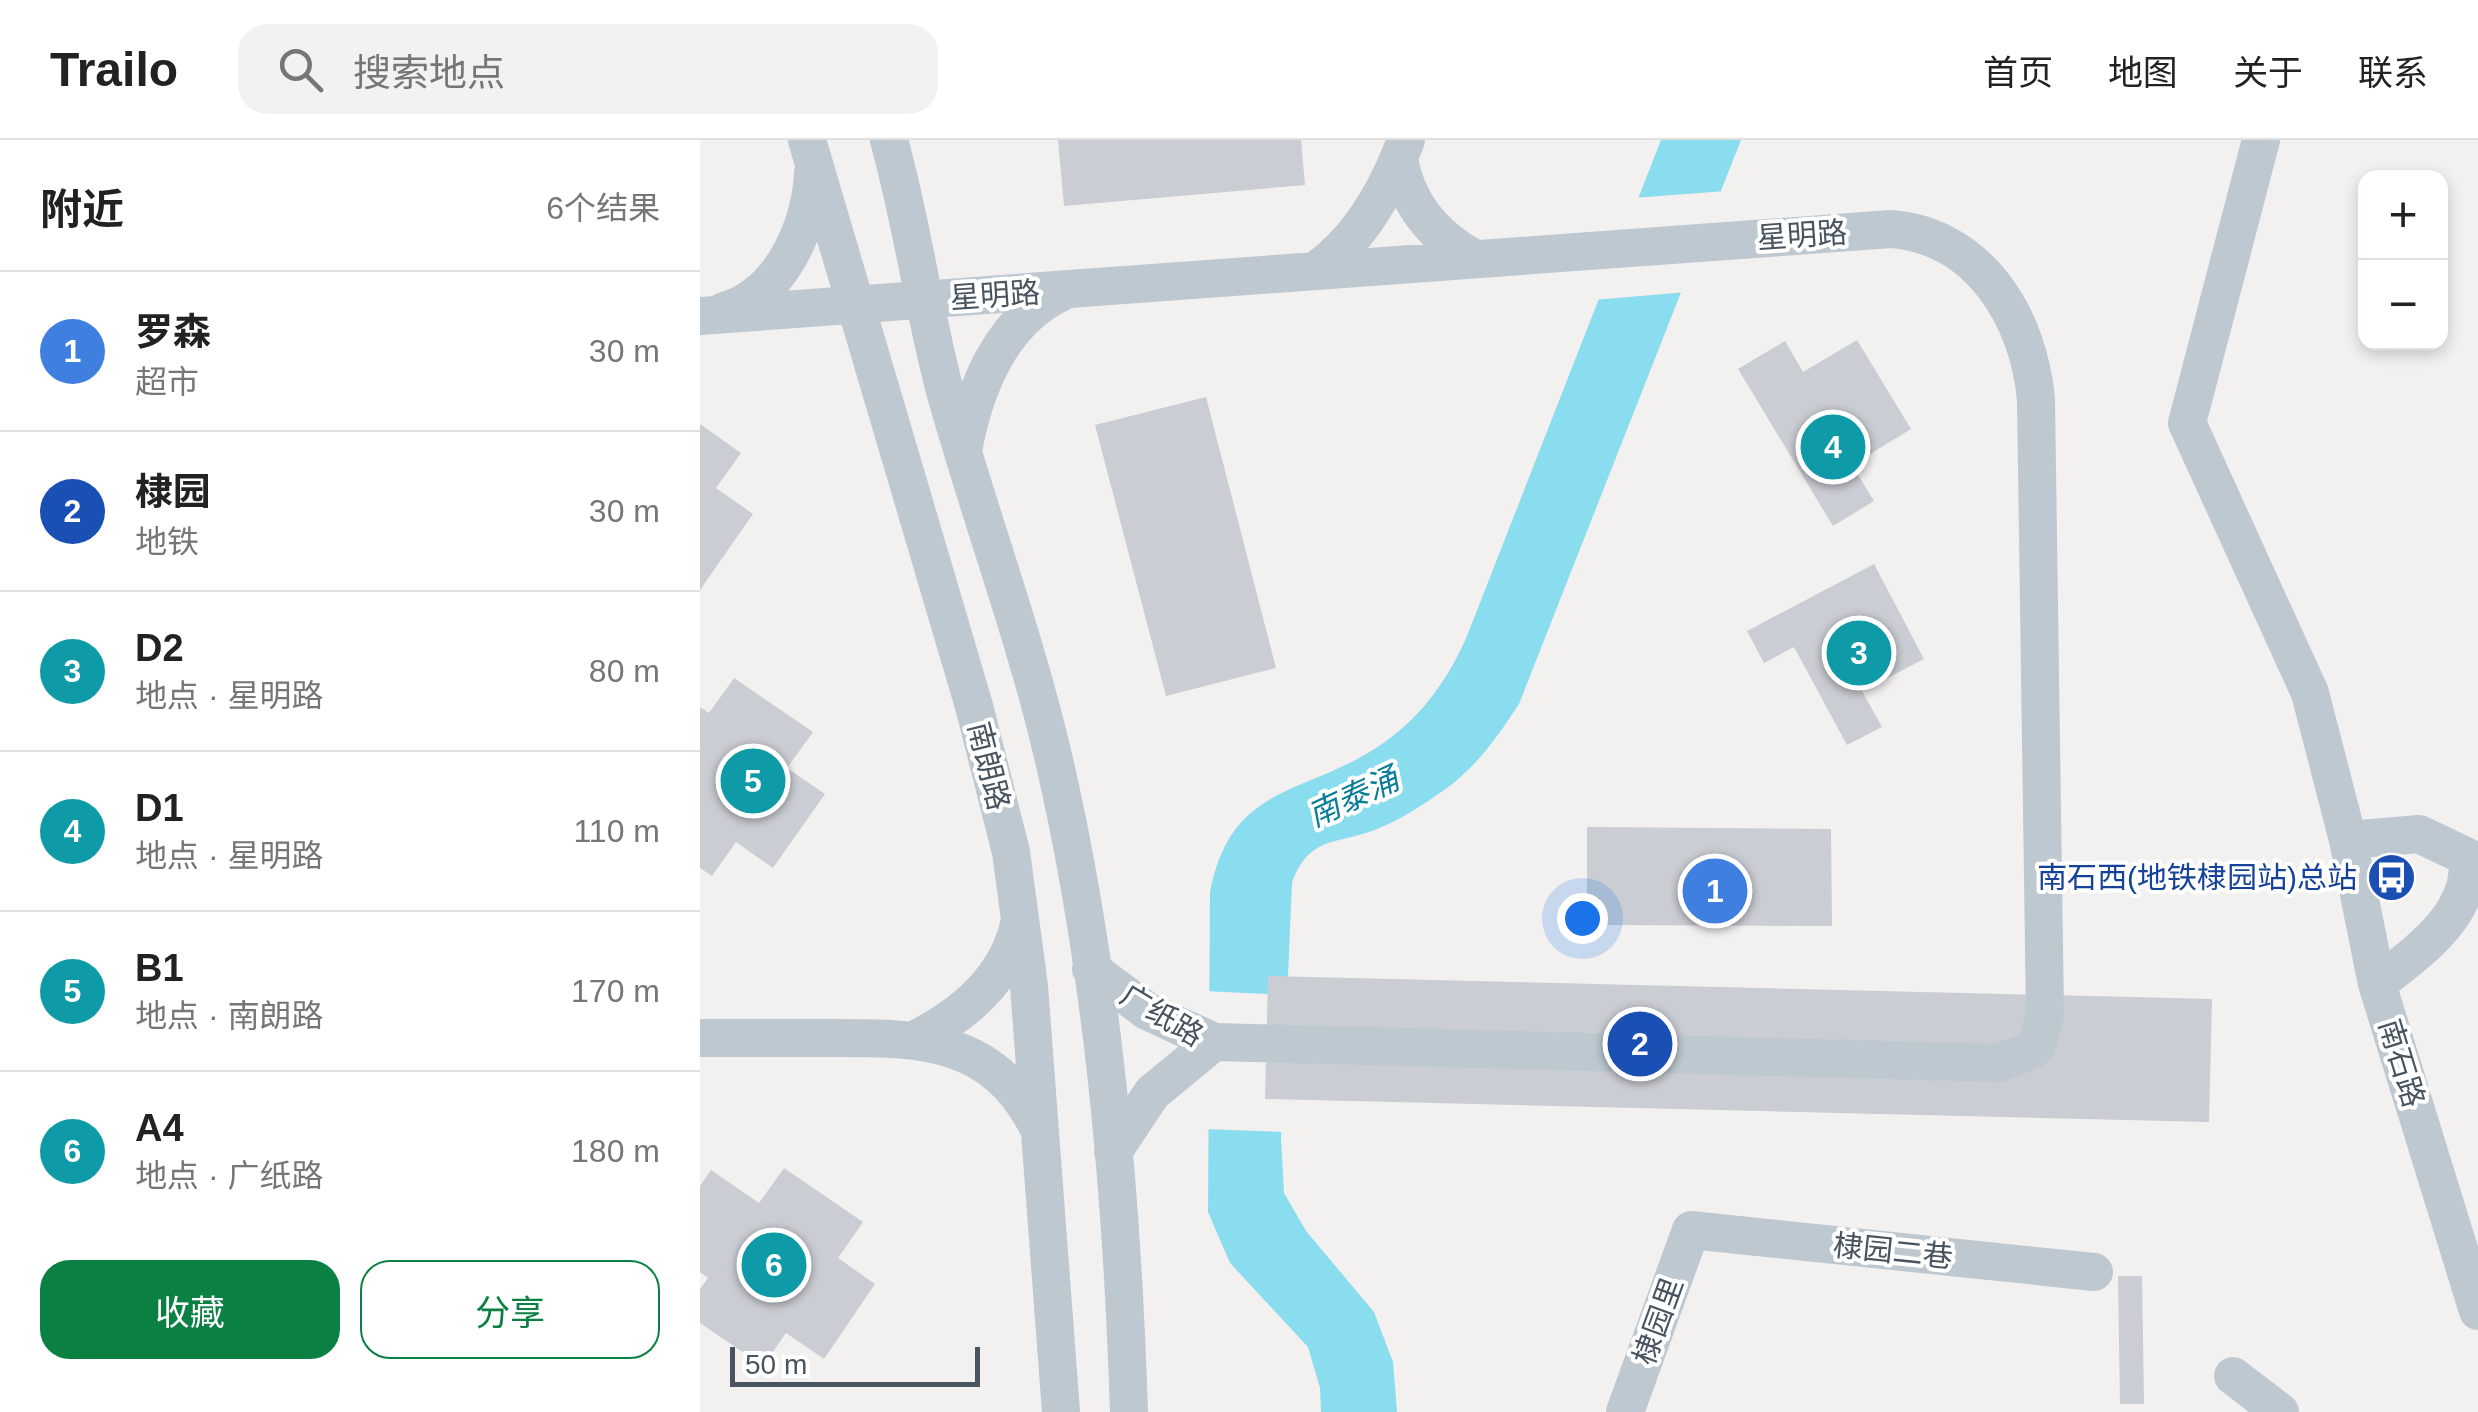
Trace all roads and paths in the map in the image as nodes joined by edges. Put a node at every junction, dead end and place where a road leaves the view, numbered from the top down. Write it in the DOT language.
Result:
graph roads {
  1 [pos="889,140"];
  2 [pos="2260,140"];
  3 [pos="1403,149"];
  4 [pos="810,150"];
  5 [pos="1491,258"];
  6 [pos="1315,271"];
  7 [pos="1068,290"];
  8 [pos="926,300"];
  9 [pos="855,305"];
  10 [pos="702,316"];
  11 [pos="963,454"];
  12 [pos="1002,589"];
  13 [pos="946,608"];
  14 [pos="2344,826"];
  15 [pos="2473,860"];
  16 [pos="1021,912"];
  17 [pos="1092,969"];
  18 [pos="2378,984"];
  19 [pos="700,1038"];
  20 [pos="918,1038"];
  21 [pos="1197,1045"];
  22 [pos="1042,1135"];
  23 [pos="1112,1152"];
  24 [pos="1691,1230"];
  25 [pos="2094,1272"];
  26 [pos="2478,1311"];
  27 [pos="2232,1376"];
  28 [pos="1061,1412"];
  29 [pos="1129,1412"];
  30 [pos="1625,1412"];
  31 [pos="2280,1412"];
  1 -- 8 [label="street"];
  2 -- 14 [label="street, 南石路"];
  3 -- 5 [label="street"];
  3 -- 6 [label="street"];
  4 -- 9 [label="street, 南朗路"];
  4 -- 10 [label="street"];
  5 -- 6 [label="street, 星明路"];
  5 -- 21 [label="street, 星明路"];
  6 -- 7 [label="street, 星明路"];
  7 -- 8 [label="street, 星明路"];
  7 -- 11 [label="street"];
  8 -- 9 [label="street, 星明路"];
  8 -- 11 [label="street"];
  9 -- 10 [label="street, 星明路"];
  9 -- 13 [label="street, 南朗路"];
  11 -- 12 [label="street"];
  12 -- 13 [label="street"];
  12 -- 17 [label="street"];
  13 -- 16 [label="street, 南朗路"];
  14 -- 15 [label="street"];
  14 -- 18 [label="street, 南石路"];
  15 -- 18 [label="street"];
  16 -- 20 [label="street"];
  16 -- 22 [label="street, 南朗路"];
  17 -- 21 [label="street, 广纸路"];
  17 -- 23 [label="street"];
  18 -- 26 [label="street, 南石路"];
  19 -- 20 [label="street"];
  20 -- 22 [label="street"];
  21 -- 23 [label="street, 广纸路"];
  22 -- 28 [label="street, 南朗路"];
  23 -- 29 [label="street"];
  24 -- 25 [label="street, 棣园二巷"];
  24 -- 30 [label="street, 棣园里"];
  27 -- 31 [label="street"];
}
